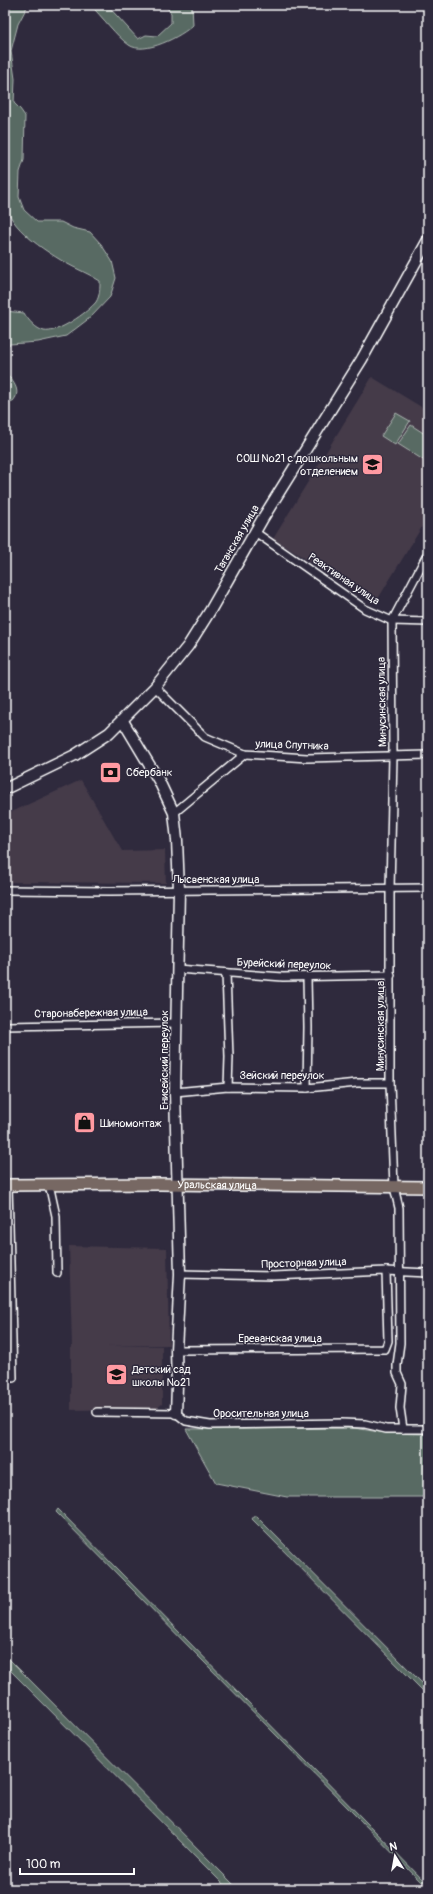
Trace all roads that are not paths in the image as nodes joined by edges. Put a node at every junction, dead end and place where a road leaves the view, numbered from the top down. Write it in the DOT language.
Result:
graph roads {
  1 [pos="428,240"];
  2 [pos="255,532"];
  3 [pos="428,553"];
  4 [pos="392,621"];
  5 [pos="428,622"];
  6 [pos="155,687"];
  7 [pos="123,720"];
  8 [pos="245,754"];
  9 [pos="428,755"];
  10 [pos="393,756"];
  11 [pos="5,789"];
  12 [pos="174,814"];
  13 [pos="428,888"];
  14 [pos="390,889"];
  15 [pos="5,890"];
  16 [pos="179,890"];
  17 [pos="178,969"];
  18 [pos="226,974"];
  19 [pos="391,975"];
  20 [pos="307,978"];
  21 [pos="176,1023"];
  22 [pos="5,1026"];
  23 [pos="390,1083"];
  24 [pos="228,1087"];
  25 [pos="307,1088"];
  26 [pos="175,1092"];
  27 [pos="49,1184"];
  28 [pos="179,1184"];
  29 [pos="6,1185"];
  30 [pos="394,1187"];
  31 [pos="428,1187"];
  32 [pos="386,1271"];
  33 [pos="399,1271"];
  34 [pos="57,1272"];
  35 [pos="428,1273"];
  36 [pos="180,1274"];
  37 [pos="176,1350"];
  38 [pos="5,1378"];
  39 [pos="97,1412"];
  40 [pos="176,1413"];
  41 [pos="403,1429"];
  42 [pos="428,1429"];
  1 -- 2 [label="street, Таганская улица"];
  2 -- 4 [label="street, Реактивная улица"];
  2 -- 6 [label="street, Таганская улица"];
  3 -- 4 [label="street"];
  4 -- 5 [label="street, Реактивная улица"];
  4 -- 10 [label="street, Минусинская улица"];
  6 -- 7 [label="street, Таганская улица"];
  6 -- 8 [label="street, улица Спутника"];
  7 -- 11 [label="street, Таганская улица"];
  7 -- 12 [label="street, Енисейский переулок"];
  8 -- 10 [label="street, улица Спутника"];
  8 -- 12 [label="street"];
  9 -- 10 [label="street, улица Спутника"];
  10 -- 14 [label="street, Минусинская улица"];
  12 -- 16 [label="street, Енисейский переулок"];
  13 -- 14 [label="street, Лысвенская улица"];
  14 -- 16 [label="street, Лысвенская улица"];
  14 -- 19 [label="street, Минусинская улица"];
  15 -- 16 [label="street, Лысвенская улица"];
  16 -- 17 [label="street, Енисейский переулок"];
  17 -- 18 [label="street, Бурейский переулок"];
  17 -- 21 [label="street, Енисейский переулок"];
  18 -- 20 [label="street, Бурейский переулок"];
  18 -- 24 [label="street"];
  19 -- 20 [label="street, Бурейский переулок"];
  19 -- 23 [label="street, Минусинская улица"];
  20 -- 25 [label="street"];
  21 -- 22 [label="street, Старонабережная улица"];
  21 -- 26 [label="street, Енисейский переулок"];
  23 -- 25 [label="street, Зейский переулок"];
  23 -- 30 [label="street, Минусинская улица"];
  24 -- 25 [label="street, Зейский переулок"];
  24 -- 26 [label="street, Зейский переулок"];
  26 -- 28 [label="street, Енисейский переулок"];
  27 -- 28 [label="main road, Уральская улица"];
  27 -- 29 [label="main road, Уральская улица"];
  27 -- 34 [label="street"];
  28 -- 30 [label="main road, Уральская улица"];
  28 -- 36 [label="street, Енисейский переулок"];
  29 -- 38 [label="street"];
  30 -- 31 [label="main road, Уральская улица"];
  30 -- 33 [label="street, Минусинская улица"];
  32 -- 33 [label="street, Просторная улица"];
  32 -- 36 [label="street, Просторная улица"];
  32 -- 37 [label="street, Ереванская улица"];
  33 -- 35 [label="street, Просторная улица"];
  33 -- 41 [label="street, Минусинская улица"];
  36 -- 37 [label="street, Енисейский переулок"];
  37 -- 40 [label="street, Енисейский переулок"];
  39 -- 40 [label="street, Оросительная улица"];
  40 -- 41 [label="street, Оросительная улица"];
  41 -- 42 [label="street, Оросительная улица"];
}
